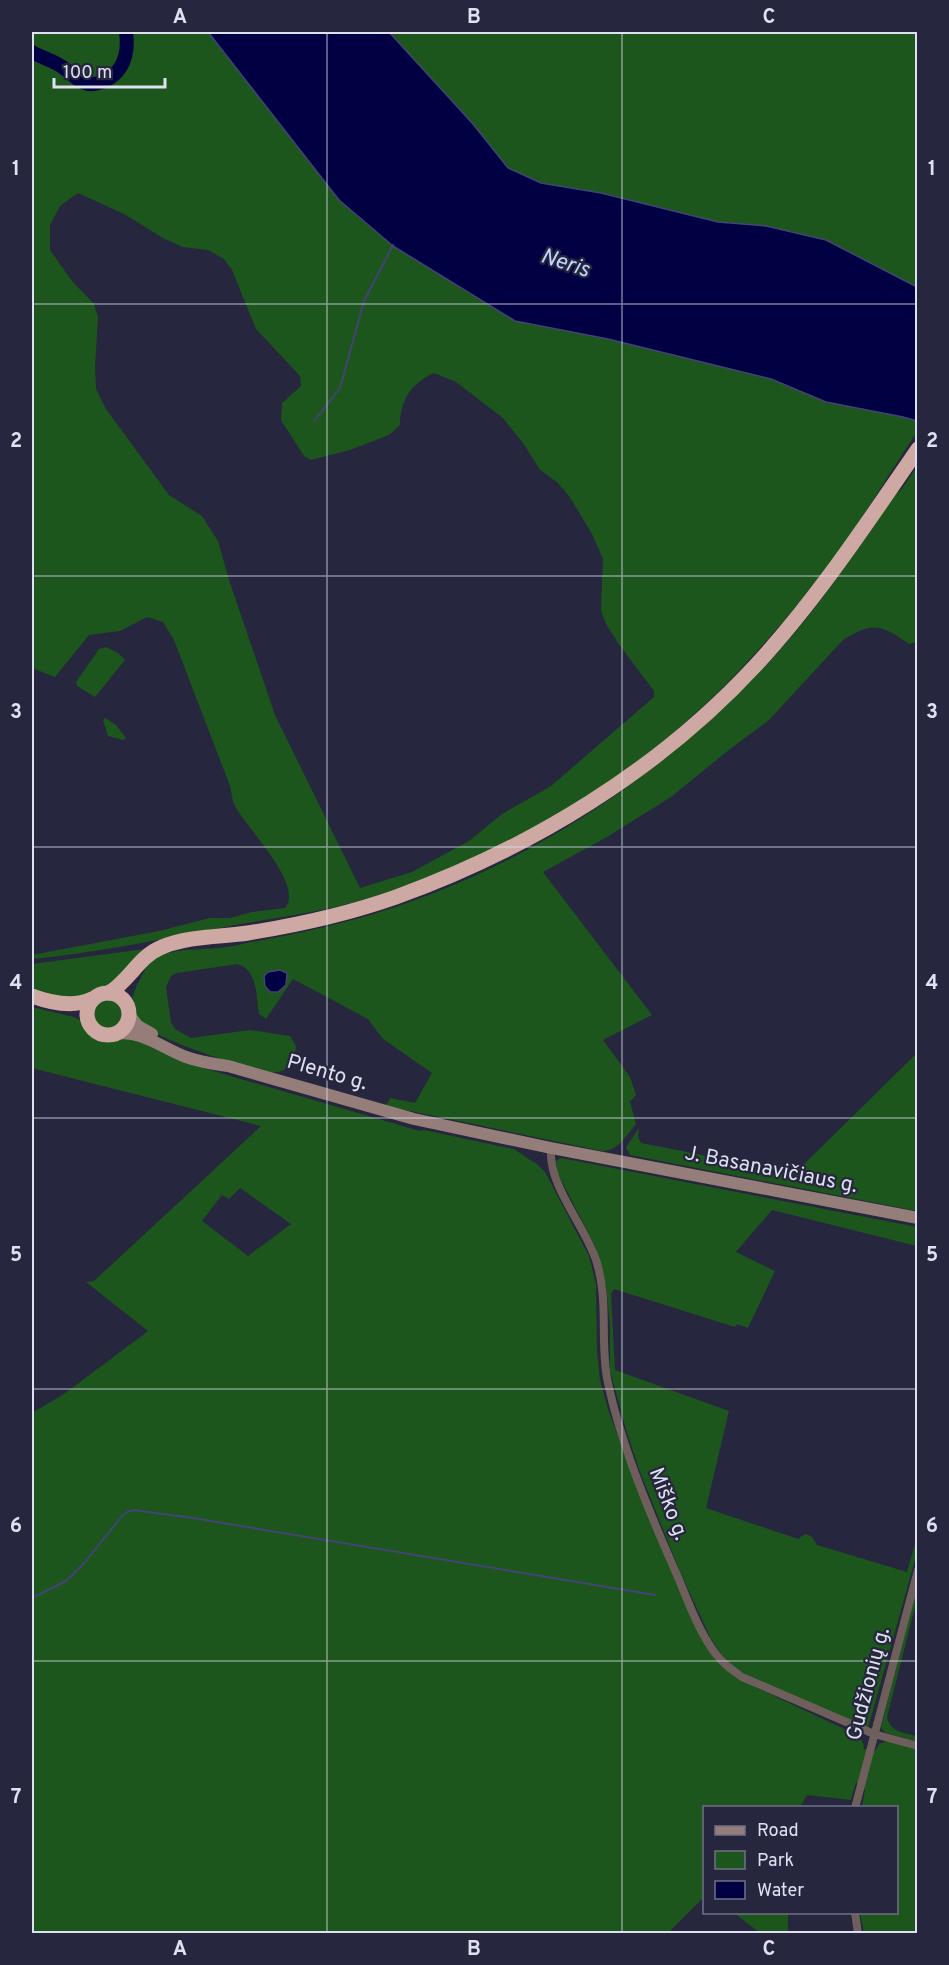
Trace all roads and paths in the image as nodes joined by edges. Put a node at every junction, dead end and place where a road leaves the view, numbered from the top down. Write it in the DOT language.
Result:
graph roads {
  1 [pos="918,449"];
  2 [pos="152,952"];
  3 [pos="109,993"];
  4 [pos="32,996"];
  5 [pos="92,999"];
  6 [pos="32,1004"];
  7 [pos="128,1010"];
  8 [pos="87,1021"];
  9 [pos="116,1034"];
  10 [pos="228,1066"];
  11 [pos="551,1148"];
  12 [pos="918,1218"];
  13 [pos="918,1570"];
  14 [pos="874,1734"];
  15 [pos="918,1746"];
  16 [pos="856,1806"];
  17 [pos="855,1914"];
  18 [pos="858,1934"];
  1 -- 2 [label="highway"];
  2 -- 3 [label="highway"];
  2 -- 7 [label="highway"];
  3 -- 5 [label="highway"];
  3 -- 7 [label="highway"];
  4 -- 5 [label="highway"];
  5 -- 8 [label="highway"];
  6 -- 8 [label="highway"];
  7 -- 9 [label="highway"];
  7 -- 10 [label="main road, Plento g."];
  8 -- 9 [label="highway"];
  9 -- 10 [label="main road, Plento g."];
  10 -- 11 [label="main road, Plento g."];
  11 -- 12 [label="main road, J. Basanavičiaus g."];
  11 -- 14 [label="street, Miško g."];
  13 -- 14 [label="street, Gudžionių g."];
  14 -- 15 [label="street, Miško g."];
  14 -- 16 [label="street, Gudžionių g."];
  17 -- 18 [label="street"];
}
